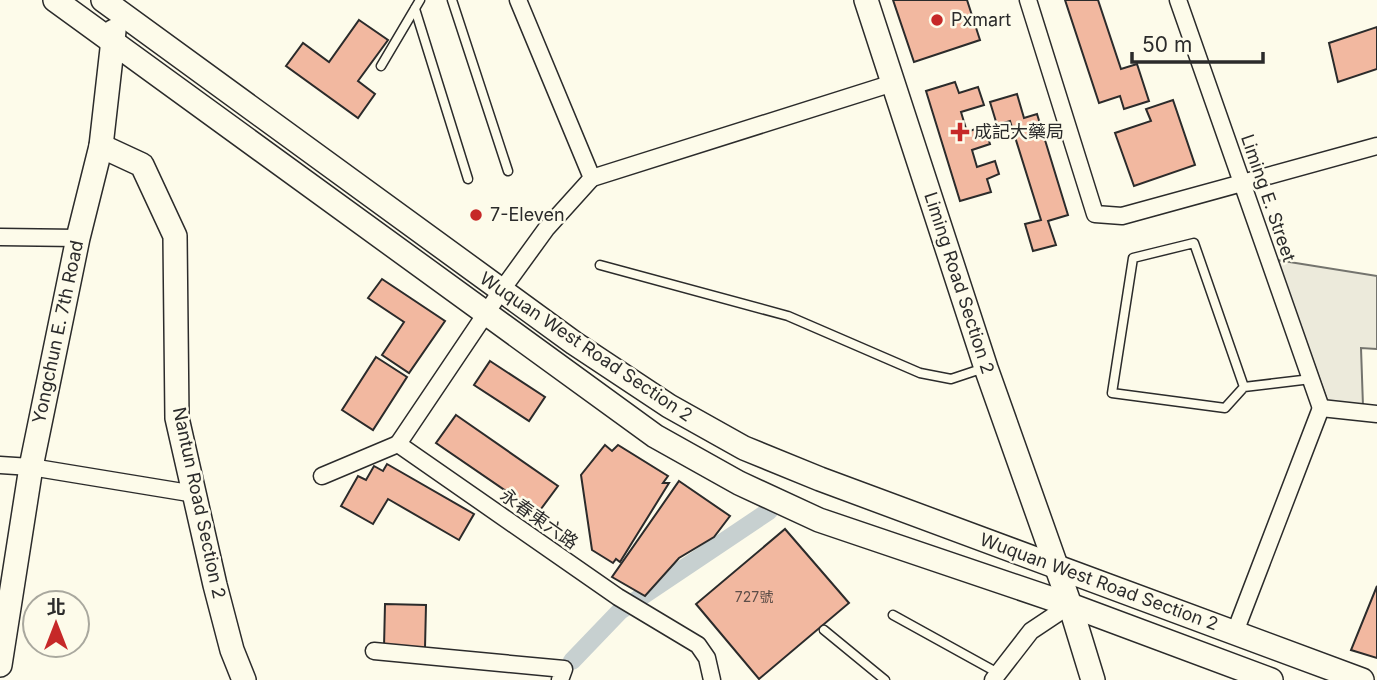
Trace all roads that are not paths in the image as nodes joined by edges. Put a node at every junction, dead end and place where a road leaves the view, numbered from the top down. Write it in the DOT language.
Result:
graph roads {
  1 [pos="55,0"];
  2 [pos="420,0"];
  3 [pos="452,0"];
  4 [pos="518,0"];
  5 [pos="866,0"];
  6 [pos="1028,0"];
  7 [pos="1178,0"];
  8 [pos="111,3"];
  9 [pos="415,9"];
  10 [pos="114,42"];
  11 [pos="381,66"];
  12 [pos="893,83"];
  13 [pos="101,146"];
  14 [pos="1377,146"];
  15 [pos="509,171"];
  16 [pos="592,178"];
  17 [pos="468,179"];
  18 [pos="1243,183"];
  19 [pos="0,237"];
  20 [pos="78,238"];
  21 [pos="600,265"];
  22 [pos="501,291"];
  23 [pos="486,313"];
  24 [pos="986,368"];
  25 [pos="1311,379"];
  26 [pos="1244,387"];
  27 [pos="1321,408"];
  28 [pos="1377,414"];
  29 [pos="398,444"];
  30 [pos="0,465"];
  31 [pos="30,467"];
  32 [pos="322,476"];
  33 [pos="195,494"];
  34 [pos="1056,565"];
  35 [pos="1070,605"];
  36 [pos="893,615"];
  37 [pos="824,631"];
  38 [pos="1235,632"];
  39 [pos="374,651"];
  40 [pos="0,665"];
  41 [pos="995,677"];
  42 [pos="244,680"];
  43 [pos="560,680"];
  44 [pos="712,680"];
  45 [pos="885,680"];
  46 [pos="1093,680"];
  47 [pos="1271,680"];
  48 [pos="1362,680"];
  1 -- 10 [label="main road, Wuquan West Road Section 2"];
  2 -- 9 [label="lane"];
  3 -- 15 [label="lane"];
  4 -- 16 [label="street"];
  5 -- 12 [label="main road, Liming Road Section 2"];
  6 -- 18 [label="street"];
  7 -- 18 [label="street, Liming E. Street"];
  8 -- 10 [label="main road, Yongchun E. 7th Road"];
  8 -- 22 [label="main road, Wuquan West Road Section 2"];
  9 -- 11 [label="lane"];
  9 -- 17 [label="lane"];
  10 -- 13 [label="main road, Yongchun E. 7th Road"];
  10 -- 23 [label="main road, Wuquan West Road Section 2"];
  12 -- 16 [label="street"];
  12 -- 24 [label="main road, Liming Road Section 2"];
  13 -- 20 [label="main road, Yongchun E. 7th Road"];
  13 -- 33 [label="main road, Nantun Road Section 2"];
  14 -- 18 [label="street"];
  16 -- 22 [label="street"];
  18 -- 25 [label="street, Liming E. Street"];
  19 -- 20 [label="street"];
  20 -- 31 [label="main road, Yongchun E. 7th Road"];
  21 -- 24 [label="lane"];
  22 -- 23 [label="street"];
  22 -- 34 [label="main road, Wuquan West Road Section 2"];
  23 -- 29 [label="street"];
  23 -- 35 [label="main road, Wuquan West Road Section 2"];
  24 -- 34 [label="main road, Liming Road Section 2"];
  25 -- 26 [label="lane"];
  25 -- 27 [label="street, Liming E. Street"];
  26 -- 26 [label="lane"];
  27 -- 28 [label="street"];
  27 -- 38 [label="street"];
  29 -- 32 [label="street"];
  29 -- 44 [label="street, 永春東六路"];
  30 -- 31 [label="street"];
  31 -- 33 [label="street"];
  31 -- 40 [label="main road, Yongchun E. 7th Road"];
  33 -- 42 [label="main road, Nantun Road Section 2"];
  34 -- 35 [label="main road, Liming Road Section 2"];
  34 -- 38 [label="main road, Wuquan West Road Section 2"];
  35 -- 41 [label="street"];
  35 -- 46 [label="main road, Liming Road Section 2"];
  35 -- 47 [label="main road, Wuquan West Road Section 2"];
  36 -- 41 [label="lane"];
  37 -- 45 [label="lane"];
  38 -- 48 [label="main road, Wuquan West Road Section 2"];
  39 -- 43 [label="street"];
}
